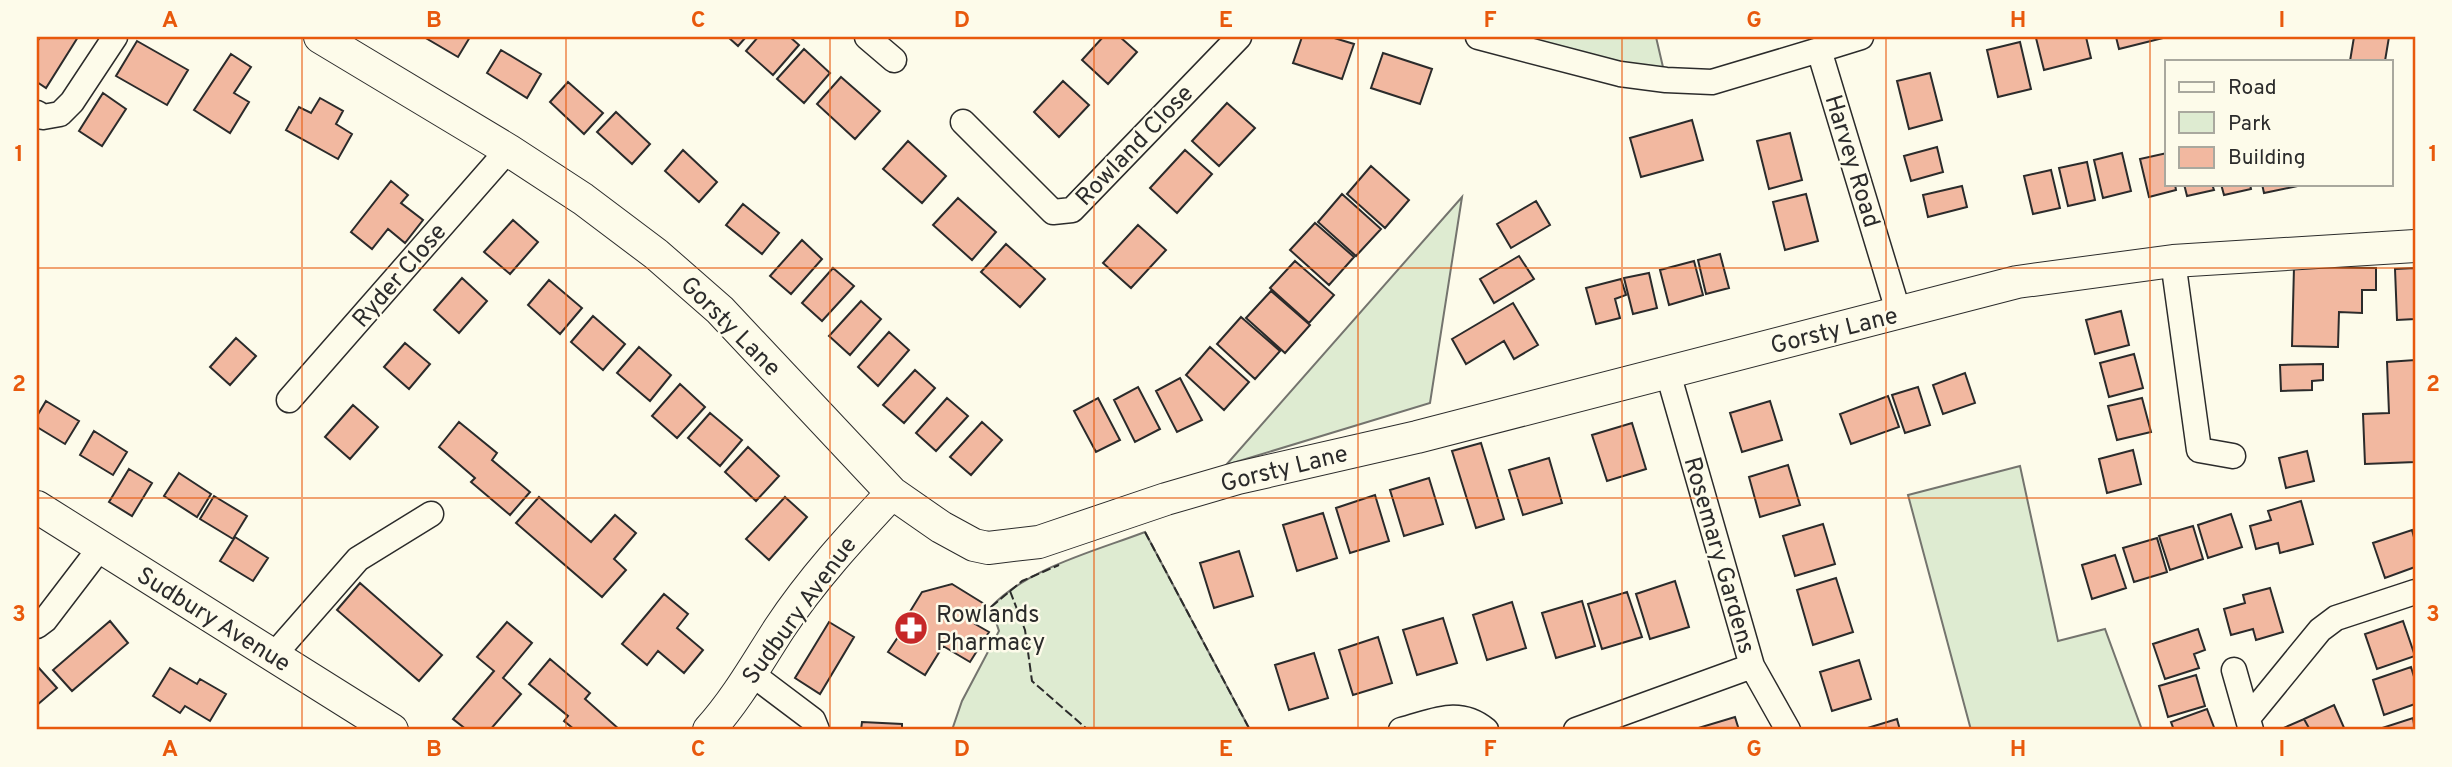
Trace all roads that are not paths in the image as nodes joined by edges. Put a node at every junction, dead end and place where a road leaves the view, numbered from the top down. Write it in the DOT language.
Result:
graph roads {
  1 [pos="115,37"];
  2 [pos="320,37"];
  3 [pos="867,37"];
  4 [pos="1240,37"];
  5 [pos="1478,37"];
  6 [pos="1861,37"];
  7 [pos="1521,42"];
  8 [pos="1819,50"];
  9 [pos="894,60"];
  10 [pos="37,113"];
  11 [pos="963,122"];
  12 [pos="508,150"];
  13 [pos="2415,246"];
  14 [pos="2173,261"];
  15 [pos="1899,314"];
  16 [pos="1668,373"];
  17 [pos="289,400"];
  18 [pos="2232,456"];
  19 [pos="892,492"];
  20 [pos="37,507"];
  21 [pos="431,514"];
  22 [pos="100,548"];
  23 [pos="2415,592"];
  24 [pos="37,626"];
  25 [pos="273,656"];
  26 [pos="1752,666"];
  27 [pos="2234,670"];
  28 [pos="752,674"];
  29 [pos="2250,724"];
  30 [pos="391,730"];
  31 [pos="709,730"];
  32 [pos="817,730"];
  33 [pos="1402,730"];
  34 [pos="1486,730"];
  35 [pos="1576,730"];
  36 [pos="1788,730"];
  1 -- 10 [label="street"];
  2 -- 12 [label="street, Gorsty Lane"];
  3 -- 9 [label="street"];
  4 -- 11 [label="street, Rowland Close"];
  5 -- 7 [label="street"];
  6 -- 8 [label="street"];
  7 -- 8 [label="street"];
  8 -- 15 [label="street, Harvey Road"];
  12 -- 17 [label="street, Ryder Close"];
  12 -- 19 [label="street, Gorsty Lane"];
  13 -- 14 [label="street, Gorsty Lane"];
  14 -- 15 [label="street, Gorsty Lane"];
  14 -- 18 [label="street"];
  15 -- 16 [label="street, Gorsty Lane"];
  16 -- 19 [label="street, Gorsty Lane"];
  16 -- 26 [label="street, Rosemary Gardens"];
  19 -- 28 [label="street, Sudbury Avenue"];
  20 -- 22 [label="street, Sudbury Avenue"];
  21 -- 25 [label="street"];
  22 -- 24 [label="street"];
  22 -- 25 [label="street, Sudbury Avenue"];
  23 -- 29 [label="street"];
  25 -- 30 [label="street, Sudbury Avenue"];
  26 -- 35 [label="street"];
  26 -- 36 [label="street, Rosemary Gardens"];
  27 -- 29 [label="street"];
  28 -- 31 [label="street, Sudbury Avenue"];
  28 -- 32 [label="street"];
  33 -- 34 [label="street"];
}
